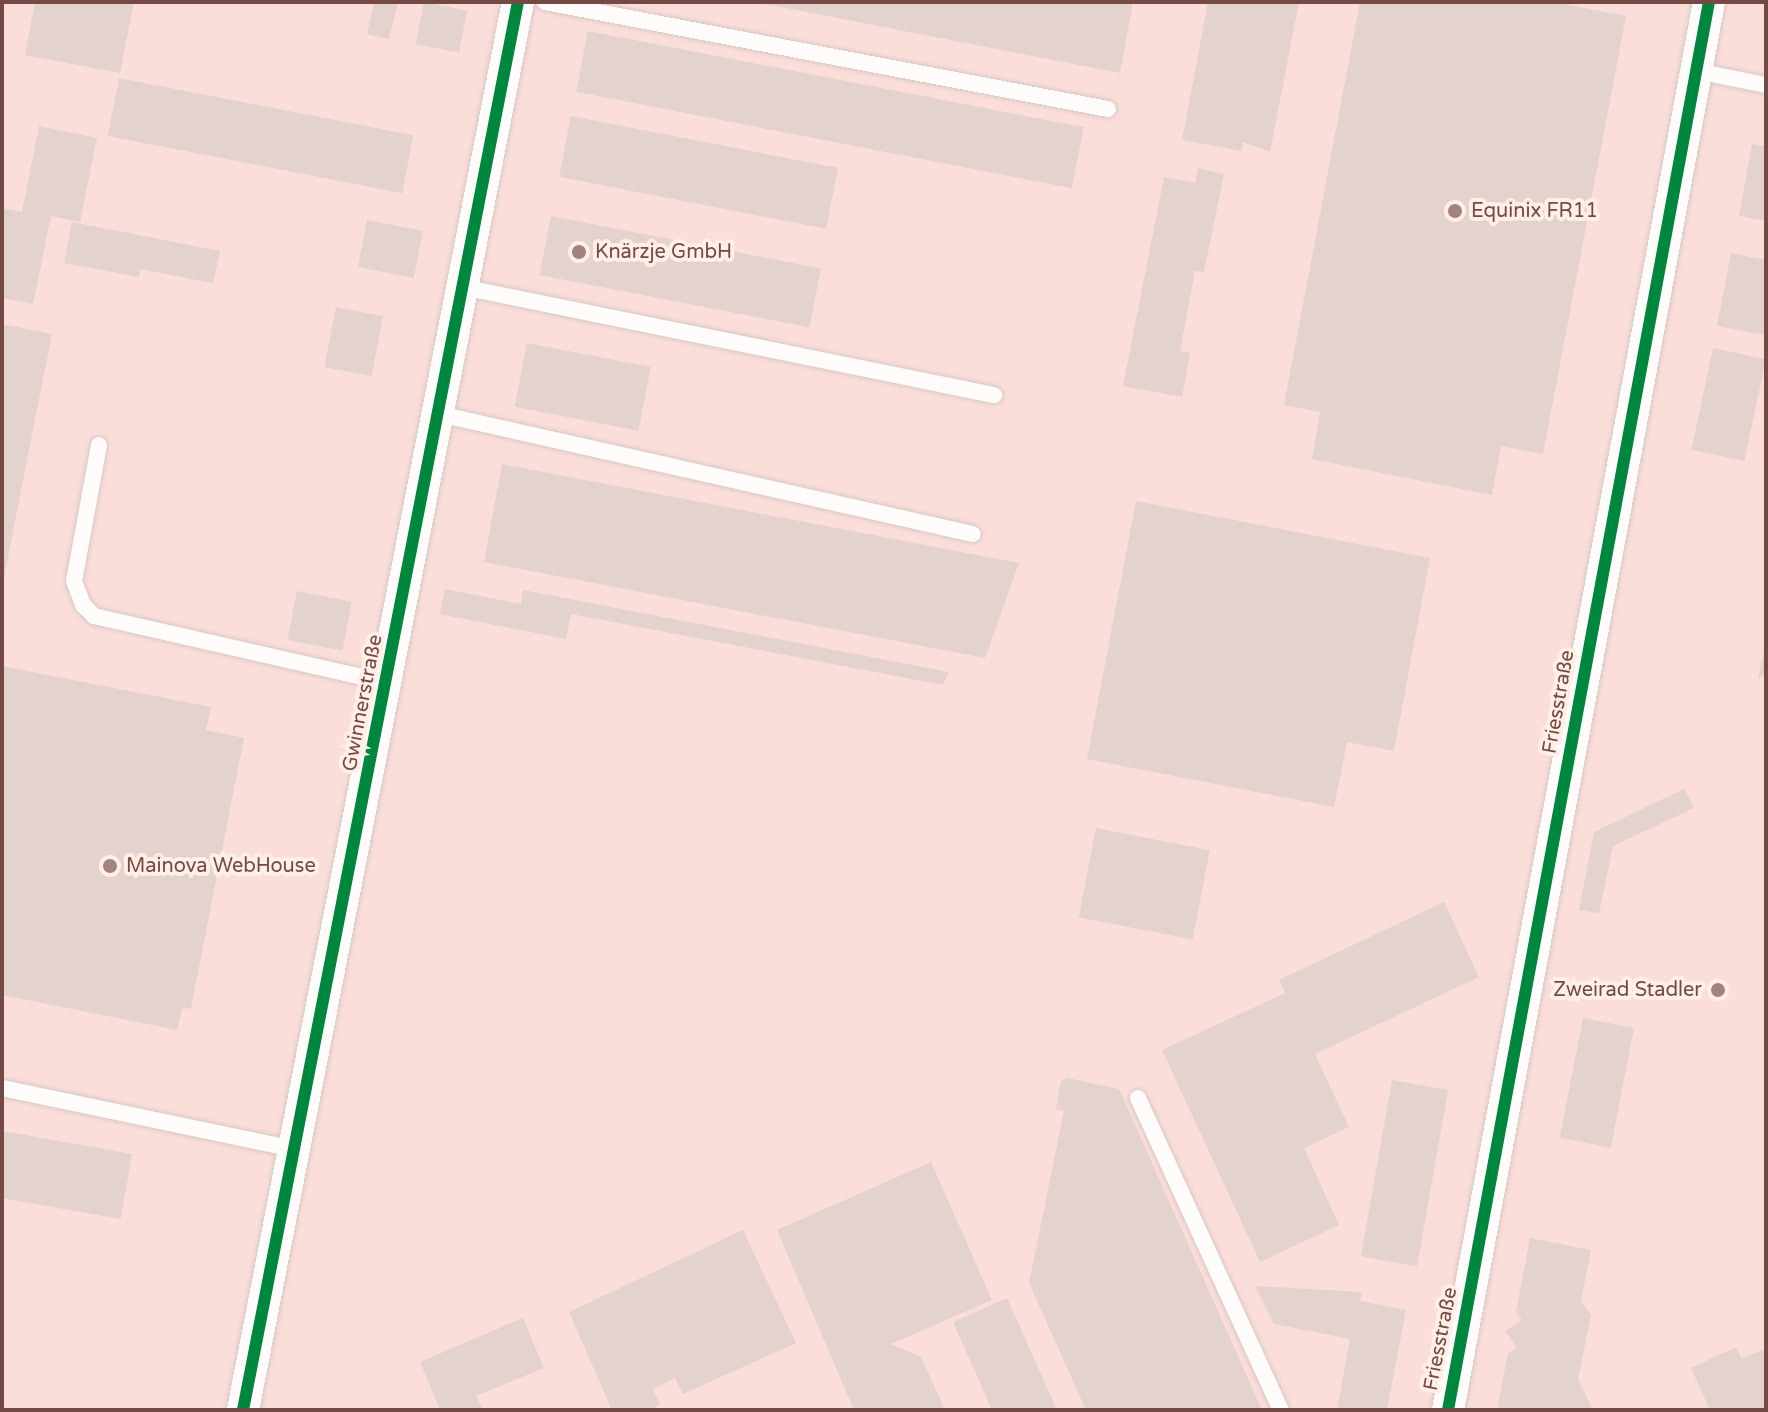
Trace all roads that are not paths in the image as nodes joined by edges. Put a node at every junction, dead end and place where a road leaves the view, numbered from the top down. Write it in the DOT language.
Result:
graph roads {
  1 [pos="518,2"];
  2 [pos="545,2"];
  3 [pos="1709,2"];
  4 [pos="1696,71"];
  5 [pos="1766,85"];
  6 [pos="1108,109"];
  7 [pos="462,287"];
  8 [pos="994,395"];
  9 [pos="439,414"];
  10 [pos="99,445"];
  11 [pos="973,534"];
  12 [pos="388,683"];
  13 [pos="2,1088"];
  14 [pos="1138,1098"];
  15 [pos="294,1149"];
  16 [pos="243,1410"];
  17 [pos="1281,1410"];
  18 [pos="1448,1410"];
  1 -- 7 [label="street, Gwinnerstraße"];
  2 -- 6 [label="lane"];
  3 -- 4 [label="street, Friesstraße"];
  4 -- 5 [label="lane"];
  4 -- 18 [label="street, Friesstraße"];
  7 -- 8 [label="lane"];
  7 -- 9 [label="street, Gwinnerstraße"];
  9 -- 11 [label="lane"];
  9 -- 12 [label="street, Gwinnerstraße"];
  10 -- 12 [label="lane"];
  12 -- 15 [label="street, Gwinnerstraße"];
  13 -- 15 [label="lane"];
  14 -- 17 [label="lane"];
  15 -- 16 [label="street, Gwinnerstraße"];
}
